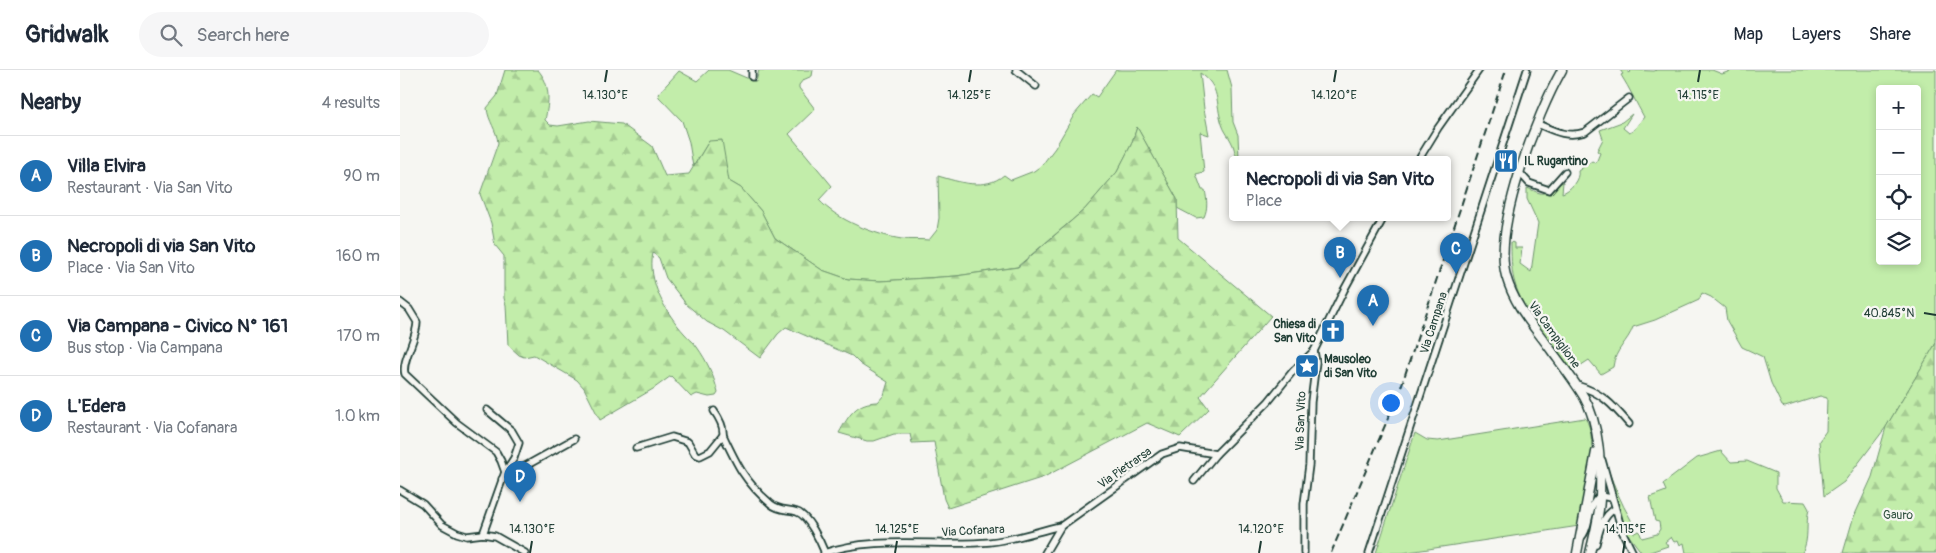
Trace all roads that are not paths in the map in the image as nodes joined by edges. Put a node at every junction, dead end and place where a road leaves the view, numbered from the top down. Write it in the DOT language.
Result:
graph roads {
  1 [pos="752,70"];
  2 [pos="1016,70"];
  3 [pos="1479,70"];
  4 [pos="1527,70"];
  5 [pos="1562,70"];
  6 [pos="752,77"];
  7 [pos="1036,86"];
  8 [pos="1629,98"];
  9 [pos="1538,124"];
  10 [pos="1421,156"];
  11 [pos="1565,172"];
  12 [pos="1520,173"];
  13 [pos="1382,221"];
  14 [pos="400,302"];
  15 [pos="1314,350"];
  16 [pos="1576,385"];
  17 [pos="487,410"];
  18 [pos="714,411"];
  19 [pos="1629,424"];
  20 [pos="723,435"];
  21 [pos="574,439"];
  22 [pos="1597,445"];
  23 [pos="636,448"];
  24 [pos="1216,454"];
  25 [pos="505,472"];
  26 [pos="502,479"];
  27 [pos="1194,481"];
  28 [pos="400,490"];
  29 [pos="1600,496"];
  30 [pos="1612,498"];
  31 [pos="1615,509"];
  32 [pos="1061,526"];
  33 [pos="483,534"];
  34 [pos="1579,540"];
  35 [pos="525,553"];
  36 [pos="825,553"];
  37 [pos="1045,553"];
  38 [pos="1304,553"];
  39 [pos="1369,553"];
  40 [pos="1577,553"];
  41 [pos="1592,553"];
  42 [pos="1633,553"];
  1 -- 6 [label="street"];
  2 -- 7 [label="street"];
  3 -- 10 [label="street"];
  4 -- 39 [label="street, Via Campana"];
  5 -- 9 [label="main road, Via Campiglione"];
  8 -- 9 [label="street"];
  9 -- 12 [label="main road, Via Campiglione"];
  11 -- 12 [label="street"];
  12 -- 16 [label="main road, Via Campiglione"];
  13 -- 15 [label="street, Via San Vito"];
  14 -- 25 [label="street"];
  15 -- 24 [label="street"];
  15 -- 38 [label="street, Via San Vito"];
  16 -- 19 [label="street"];
  16 -- 22 [label="main road, Via Campiglione"];
  17 -- 25 [label="street"];
  18 -- 20 [label="street"];
  20 -- 23 [label="street"];
  20 -- 36 [label="street"];
  21 -- 26 [label="street"];
  22 -- 29 [label="main road"];
  22 -- 30 [label="street, Via Campiglione"];
  22 -- 34 [label="main road"];
  24 -- 27 [label="street"];
  24 -- 32 [label="street, Via Pietrarsa"];
  25 -- 26 [label="street"];
  26 -- 33 [label="street"];
  28 -- 33 [label="street"];
  29 -- 30 [label="street"];
  29 -- 34 [label="street"];
  29 -- 41 [label="main road"];
  30 -- 31 [label="street, Via Campiglione"];
  31 -- 41 [label="street"];
  31 -- 42 [label="street, Via Campiglione"];
  32 -- 36 [label="street, Via Cofanara"];
  32 -- 37 [label="street, Via Pietrarsa"];
  33 -- 35 [label="street"];
  34 -- 40 [label="main road"];
}
